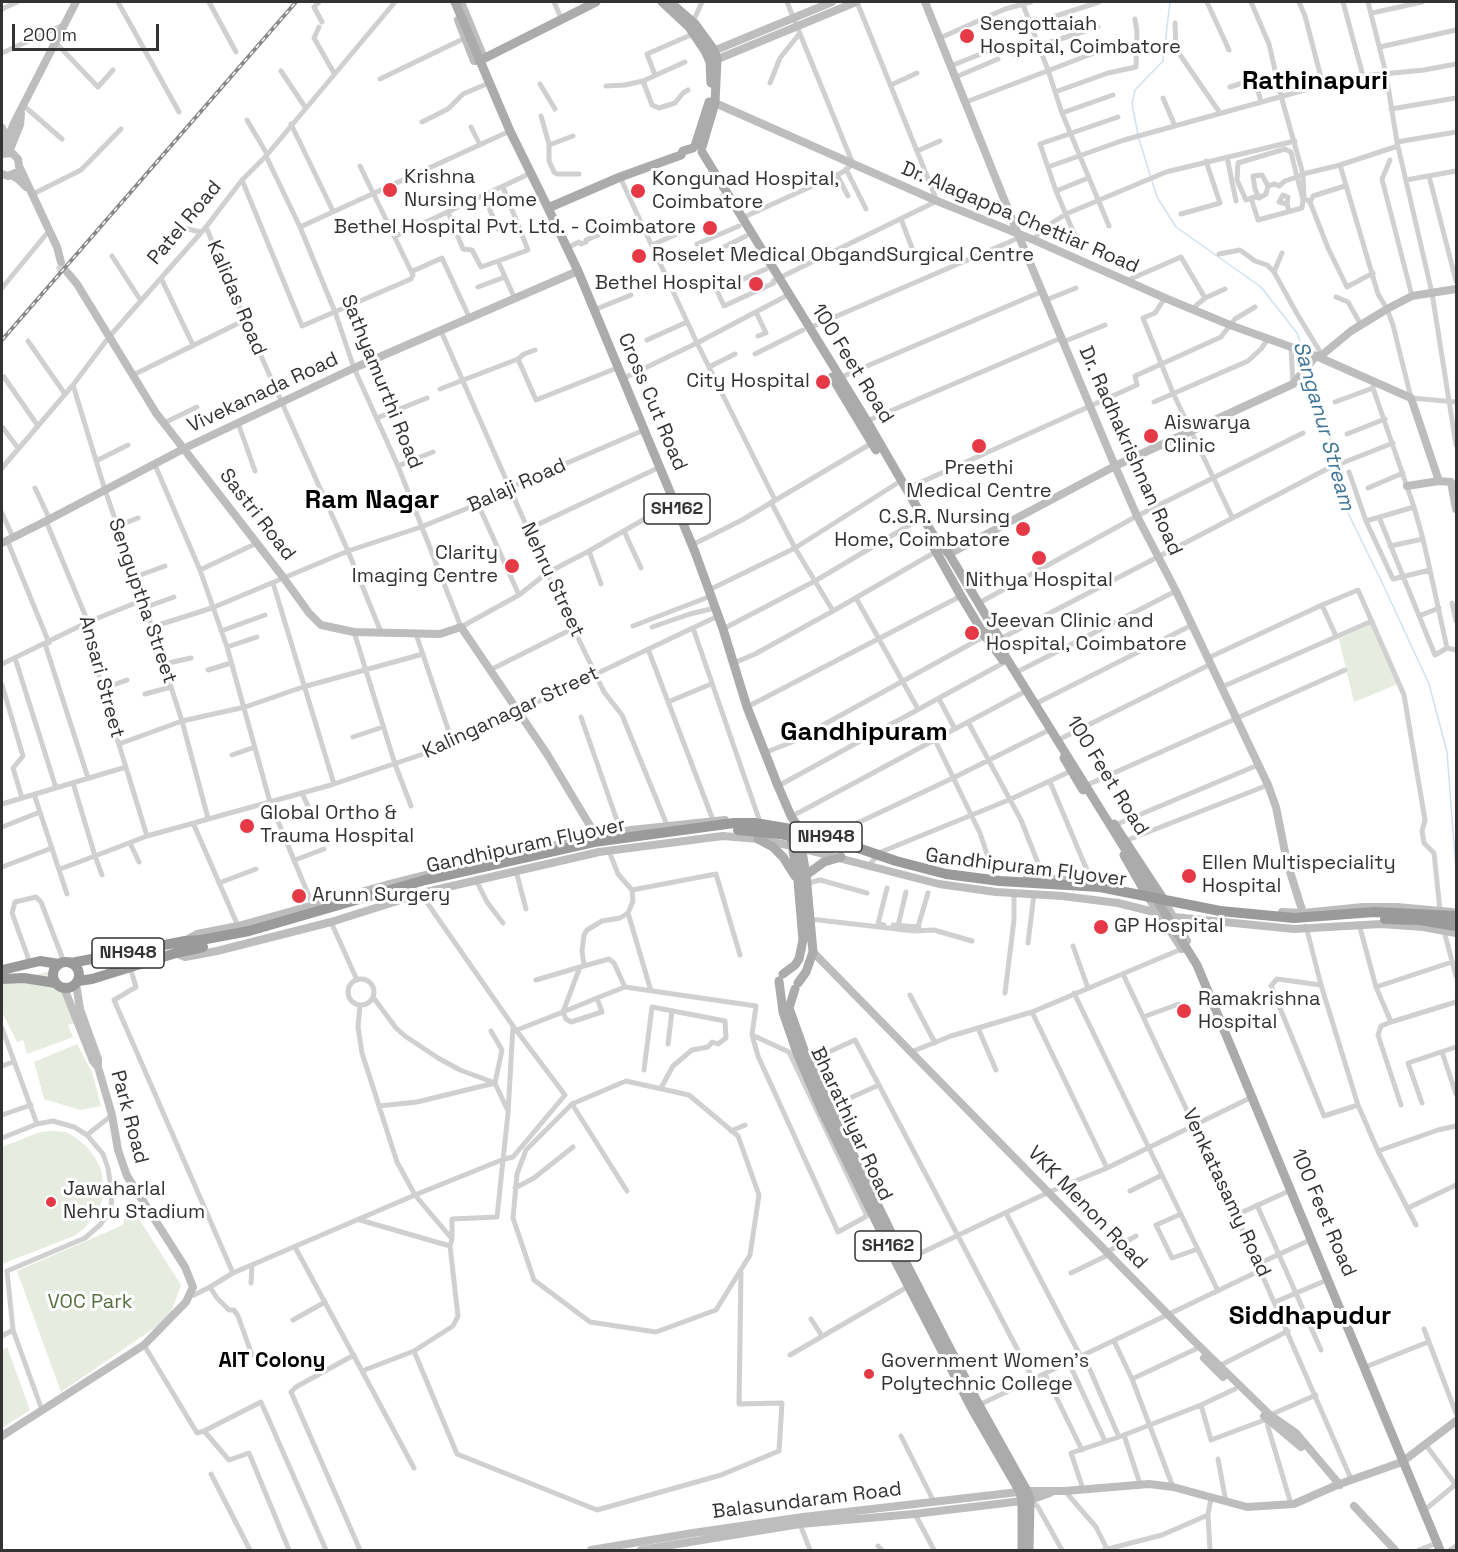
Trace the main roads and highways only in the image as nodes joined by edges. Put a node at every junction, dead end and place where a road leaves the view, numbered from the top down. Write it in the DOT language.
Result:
graph roads {
  1 [pos="455,2"];
  2 [pos="596,2"];
  3 [pos="662,2"];
  4 [pos="670,2"];
  5 [pos="712,56"];
  6 [pos="482,60"];
  7 [pos="697,150"];
  8 [pos="548,208"];
  9 [pos="740,222"];
  10 [pos="775,281"];
  11 [pos="806,329"];
  12 [pos="937,546"];
  13 [pos="947,561"];
  14 [pos="987,633"];
  15 [pos="1058,741"];
  16 [pos="792,822"];
  17 [pos="758,838"];
  18 [pos="841,857"];
  19 [pos="802,878"];
  20 [pos="1145,892"];
  21 [pos="1162,897"];
  22 [pos="1456,914"];
  23 [pos="1456,926"];
  24 [pos="202,944"];
  25 [pos="65,963"];
  26 [pos="2,970"];
  27 [pos="781,977"];
  28 [pos="2,979"];
  29 [pos="77,982"];
  30 [pos="60,986"];
  31 [pos="796,986"];
  32 [pos="901,1262"];
  33 [pos="1025,1496"];
  34 [pos="1439,1547"];
  35 [pos="1022,1551"];
  36 [pos="1029,1551"];
  1 -- 6 [label="main road, Cross Cut Road"];
  2 -- 6 [label="main road"];
  3 -- 5 [label="main road"];
  4 -- 5 [label="main road"];
  5 -- 7 [label="main road"];
  5 -- 7 [label="main road"];
  6 -- 8 [label="main road, Cross Cut Road"];
  7 -- 8 [label="main road"];
  7 -- 9 [label="main road, 100 Feet Road"];
  7 -- 9 [label="main road, 100 Feet Road"];
  8 -- 16 [label="main road, Cross Cut Road / SH162"];
  9 -- 10 [label="main road, 100 Feet Road"];
  9 -- 10 [label="main road, 100 Feet Road"];
  10 -- 11 [label="main road, 100 Feet Road"];
  11 -- 12 [label="main road, 100 Feet Road"];
  11 -- 12 [label="main road, 100 Feet Road"];
  12 -- 13 [label="main road, 100 Feet Road"];
  13 -- 14 [label="main road"];
  13 -- 14 [label="main road, 100 Feet Road"];
  13 -- 15 [label="main road, 100 Feet Road"];
  14 -- 15 [label="main road, 100 Feet Road"];
  14 -- 34 [label="main road, bridge"];
  15 -- 20 [label="main road, 100 Feet Road"];
  15 -- 21 [label="main road, 100 Feet Road"];
  16 -- 19 [label="main road, SH162"];
  16 -- 19 [label="main road, SH162"];
  17 -- 19 [label="main road"];
  18 -- 19 [label="main road"];
  19 -- 27 [label="main road, SH162"];
  19 -- 31 [label="main road, SH162"];
  22 -- 24 [label="highway, Gandhipuram Flyover / NH948, bridge"];
  23 -- 24 [label="highway, Gandhipuram Flyover / NH948, bridge"];
  24 -- 25 [label="highway, Gandhipuram Flyover / NH948"];
  24 -- 29 [label="highway, Gandhipuram Flyover / NH948"];
  25 -- 26 [label="highway, NH948"];
  25 -- 29 [label="highway, NH948"];
  25 -- 30 [label="highway"];
  27 -- 31 [label="main road"];
  27 -- 31 [label="main road"];
  27 -- 32 [label="main road, Bharathiyar Road / SH162"];
  28 -- 30 [label="highway, NH948"];
  29 -- 30 [label="highway, NH948"];
  31 -- 32 [label="main road, Bharathiyar Road / SH162"];
  32 -- 33 [label="main road, Bharathiyar Road / SH162"];
  32 -- 33 [label="main road, Bharathiyar Road / SH162"];
  33 -- 35 [label="main road, SH162"];
  33 -- 36 [label="main road"];
}
